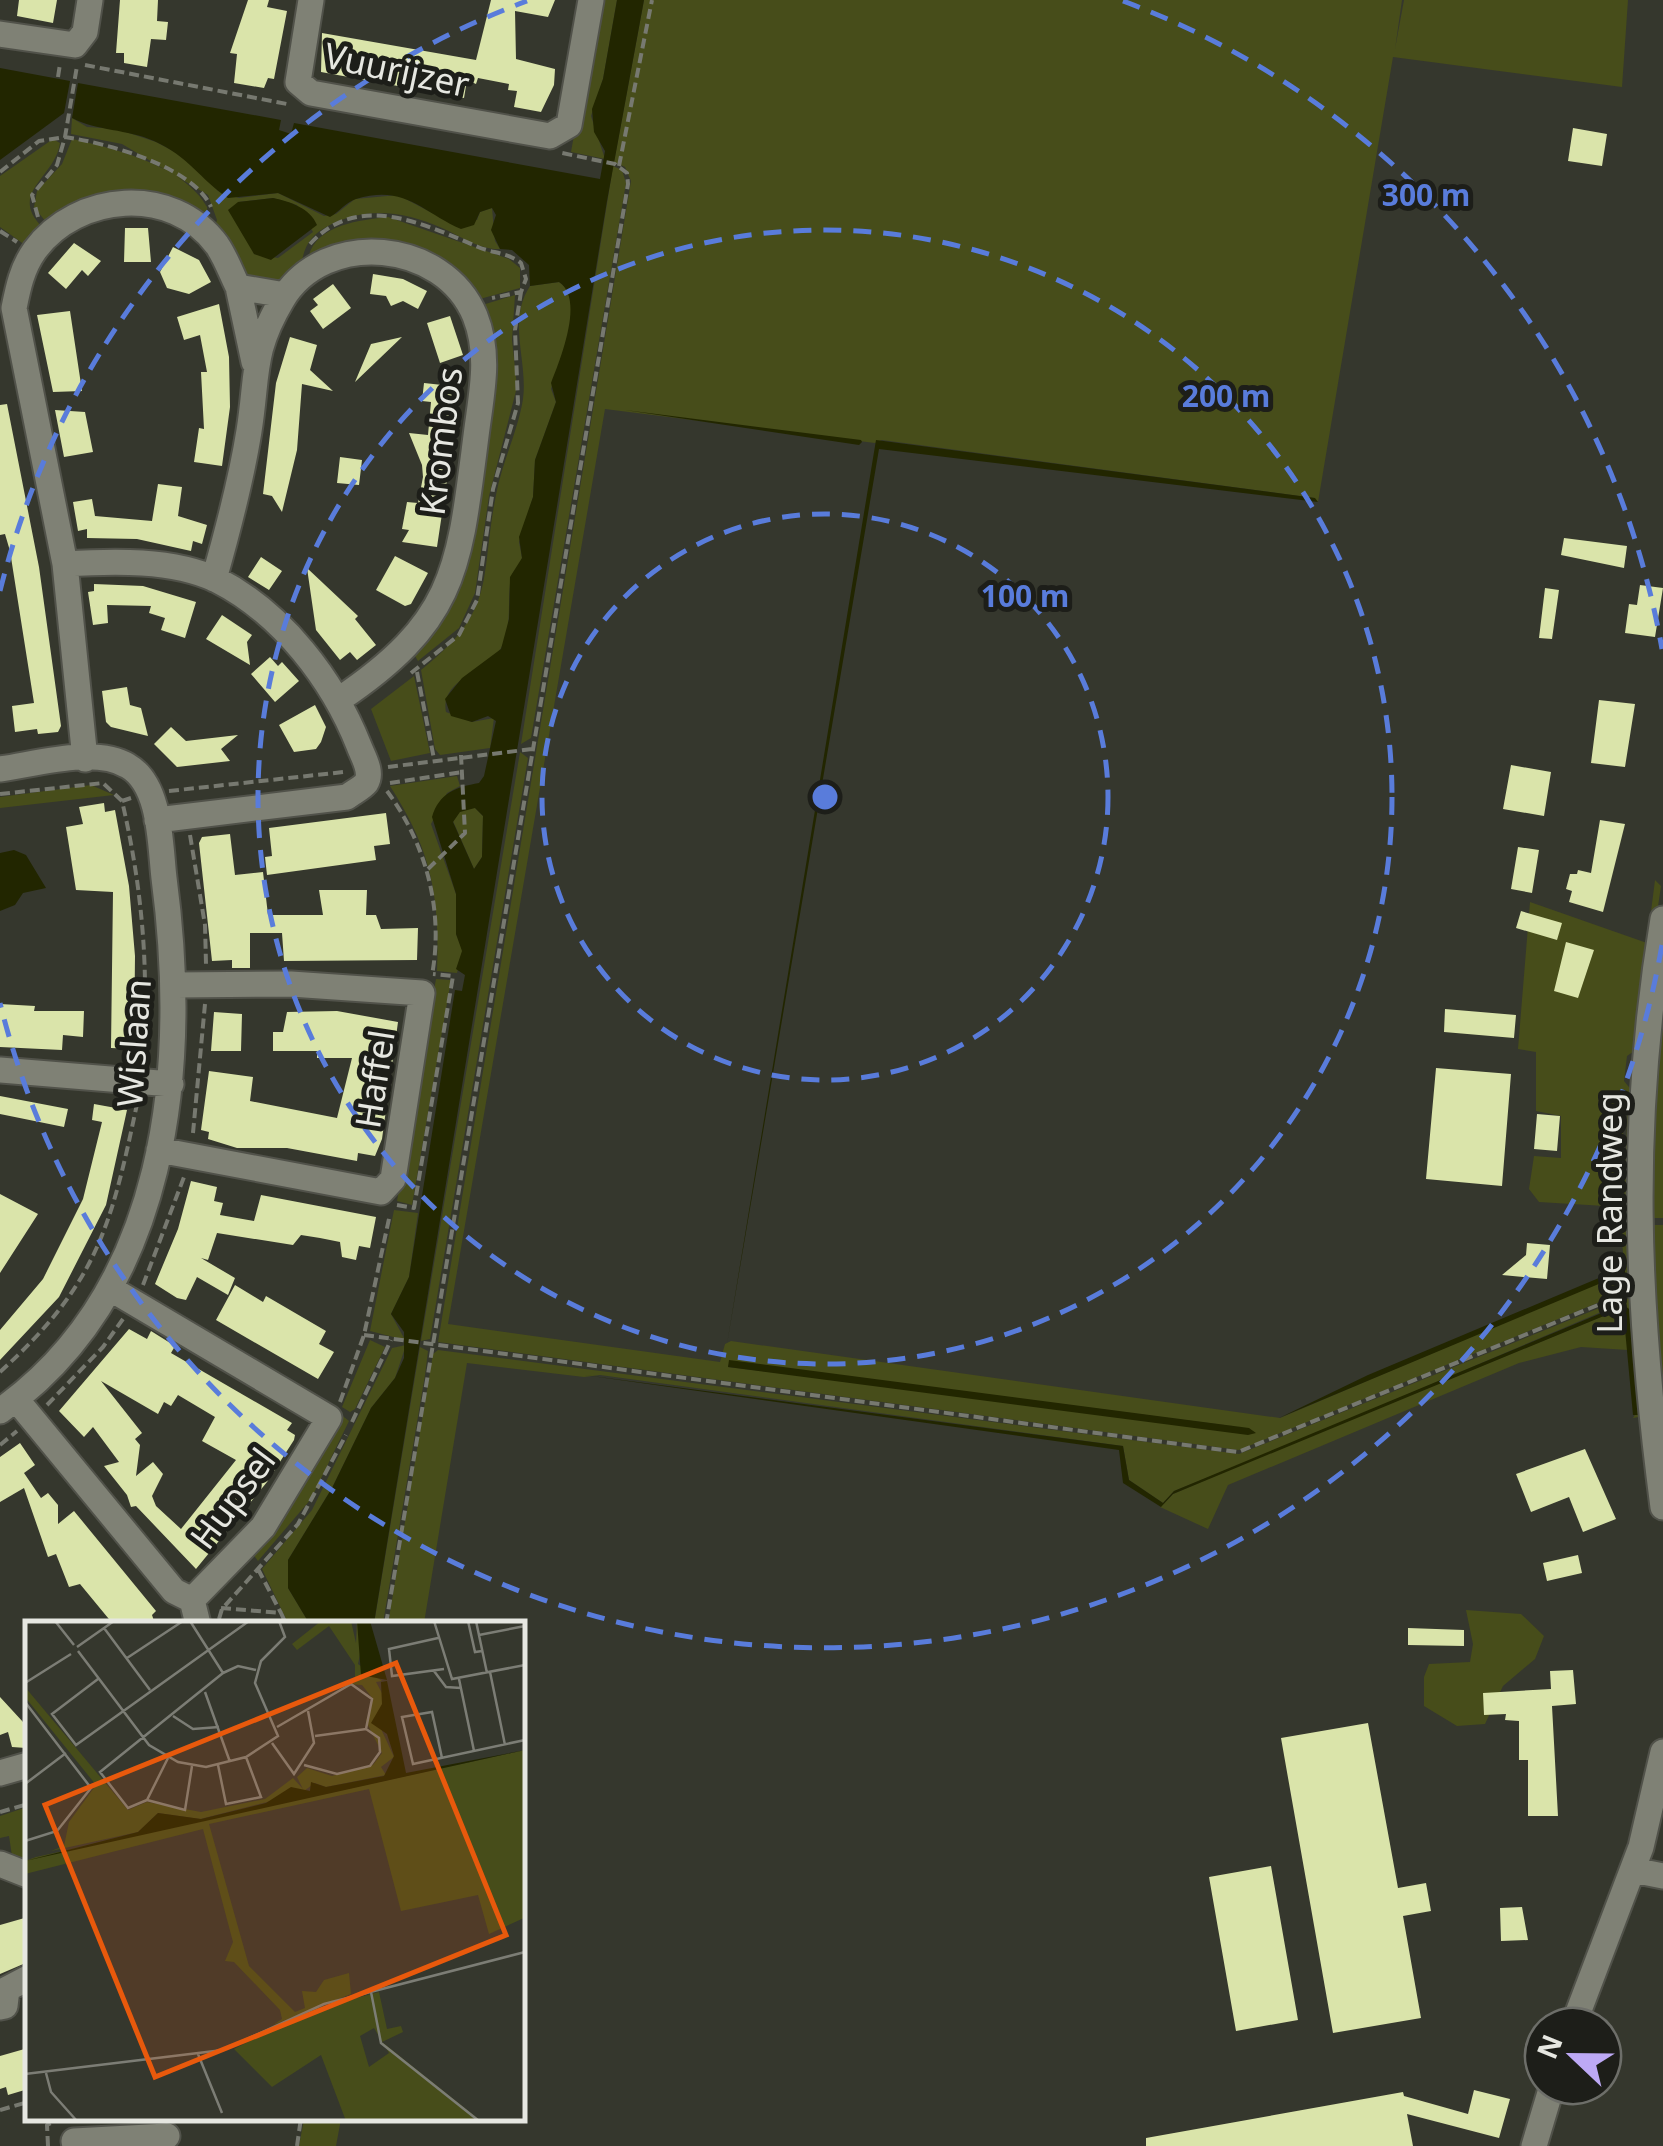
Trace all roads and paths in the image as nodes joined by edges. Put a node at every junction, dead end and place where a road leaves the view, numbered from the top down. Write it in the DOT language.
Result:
graph roads {
  1 [pos="90,0"];
  2 [pos="311,0"];
  3 [pos="591,0"];
  4 [pos="652,0"];
  5 [pos="0,34"];
  6 [pos="46,58"];
  7 [pos="74,82"];
  8 [pos="300,106"];
  9 [pos="65,137"];
  10 [pos="565,143"];
  11 [pos="617,165"];
  12 [pos="0,172"];
  13 [pos="51,232"];
  14 [pos="207,235"];
  15 [pos="500,254"];
  16 [pos="238,287"];
  17 [pos="285,295"];
  18 [pos="471,308"];
  19 [pos="254,362"];
  20 [pos="65,564"];
  21 [pos="214,579"];
  22 [pos="404,678"];
  23 [pos="340,699"];
  24 [pos="532,748"];
  25 [pos="461,755"];
  26 [pos="84,759"];
  27 [pos="434,759"];
  28 [pos="0,769"];
  29 [pos="379,771"];
  30 [pos="462,772"];
  31 [pos="0,794"];
  32 [pos="149,794"];
  33 [pos="122,801"];
  34 [pos="157,820"];
  35 [pos="428,869"];
  36 [pos="1663,919"];
  37 [pos="428,983"];
  38 [pos="176,985"];
  39 [pos="0,1070"];
  40 [pos="171,1084"];
  41 [pos="159,1150"];
  42 [pos="111,1290"];
  43 [pos="1640,1294"];
  44 [pos="364,1336"];
  45 [pos="432,1346"];
  46 [pos="8,1405"];
  47 [pos="329,1418"];
  48 [pos="1663,1508"];
  49 [pos="244,1548"];
  50 [pos="196,1610"];
  51 [pos="280,1613"];
  52 [pos="284,1621"];
  53 [pos="386,1621"];
  54 [pos="1663,1752"];
  55 [pos="25,1766"];
  56 [pos="0,1773"];
  57 [pos="25,1805"];
  58 [pos="0,1812"];
  59 [pos="0,1864"];
  60 [pos="1633,1870"];
  61 [pos="25,1875"];
  62 [pos="1663,1876"];
  63 [pos="25,1980"];
  64 [pos="1580,2006"];
  65 [pos="0,2007"];
  66 [pos="25,2103"];
  67 [pos="1546,2106"];
  68 [pos="0,2110"];
  69 [pos="54,2121"];
  70 [pos="301,2121"];
  71 [pos="166,2134"];
  72 [pos="48,2146"];
  73 [pos="75,2146"];
  74 [pos="297,2146"];
  75 [pos="1534,2146"];
  1 -- 5 [label="street"];
  2 -- 10 [label="street, Vuurijzer"];
  3 -- 10 [label="street"];
  4 -- 11 [label="path"];
  6 -- 8 [label="path"];
  7 -- 9 [label="path"];
  9 -- 12 [label="path"];
  9 -- 13 [label="path"];
  9 -- 14 [label="path"];
  10 -- 11 [label="path"];
  11 -- 24 [label="path"];
  13 -- 14 [label="street"];
  13 -- 20 [label="street"];
  14 -- 16 [label="street, Krombos"];
  15 -- 18 [label="path"];
  16 -- 17 [label="street"];
  16 -- 19 [label="street, Krombos"];
  17 -- 18 [label="street, Krombos"];
  17 -- 19 [label="street, Krombos"];
  18 -- 23 [label="street, Krombos"];
  19 -- 21 [label="street, Krombos"];
  20 -- 21 [label="street"];
  20 -- 26 [label="street"];
  21 -- 23 [label="street"];
  22 -- 27 [label="path"];
  23 -- 29 [label="street"];
  24 -- 25 [label="path"];
  24 -- 45 [label="path"];
  25 -- 27 [label="path"];
  25 -- 30 [label="path"];
  26 -- 28 [label="street, Wislaan"];
  26 -- 32 [label="street, Wislaan"];
  27 -- 29 [label="path"];
  29 -- 30 [label="path"];
  29 -- 32 [label="path"];
  29 -- 34 [label="street"];
  29 -- 35 [label="path"];
  30 -- 35 [label="path"];
  31 -- 33 [label="path"];
  32 -- 34 [label="street, Wislaan"];
  34 -- 38 [label="street, Wislaan"];
  35 -- 37 [label="path"];
  36 -- 43 [label="street, Lage Randweg"];
  37 -- 38 [label="street, Haffel"];
  37 -- 41 [label="street, Haffel"];
  37 -- 44 [label="path"];
  38 -- 40 [label="street, Wislaan"];
  39 -- 40 [label="street"];
  40 -- 41 [label="street, Wislaan"];
  41 -- 42 [label="street, Wislaan"];
  42 -- 46 [label="street, Wislaan"];
  42 -- 47 [label="street"];
  43 -- 45 [label="path"];
  43 -- 48 [label="street, Lage Randweg"];
  44 -- 45 [label="path"];
  44 -- 47 [label="path"];
  45 -- 53 [label="path"];
  46 -- 50 [label="street, Hupsel"];
  47 -- 49 [label="street, Hupsel"];
  49 -- 50 [label="street, Hupsel"];
  49 -- 51 [label="path"];
  50 -- 51 [label="path"];
  51 -- 52 [label="path"];
  54 -- 60 [label="street"];
  55 -- 56 [label="street"];
  57 -- 58 [label="path"];
  59 -- 61 [label="street"];
  60 -- 62 [label="street"];
  60 -- 64 [label="street"];
  63 -- 65 [label="street"];
  66 -- 68 [label="path"];
  67 -- 75 [label="street"];
  69 -- 72 [label="path"];
  70 -- 74 [label="path"];
  71 -- 73 [label="street"];
}
